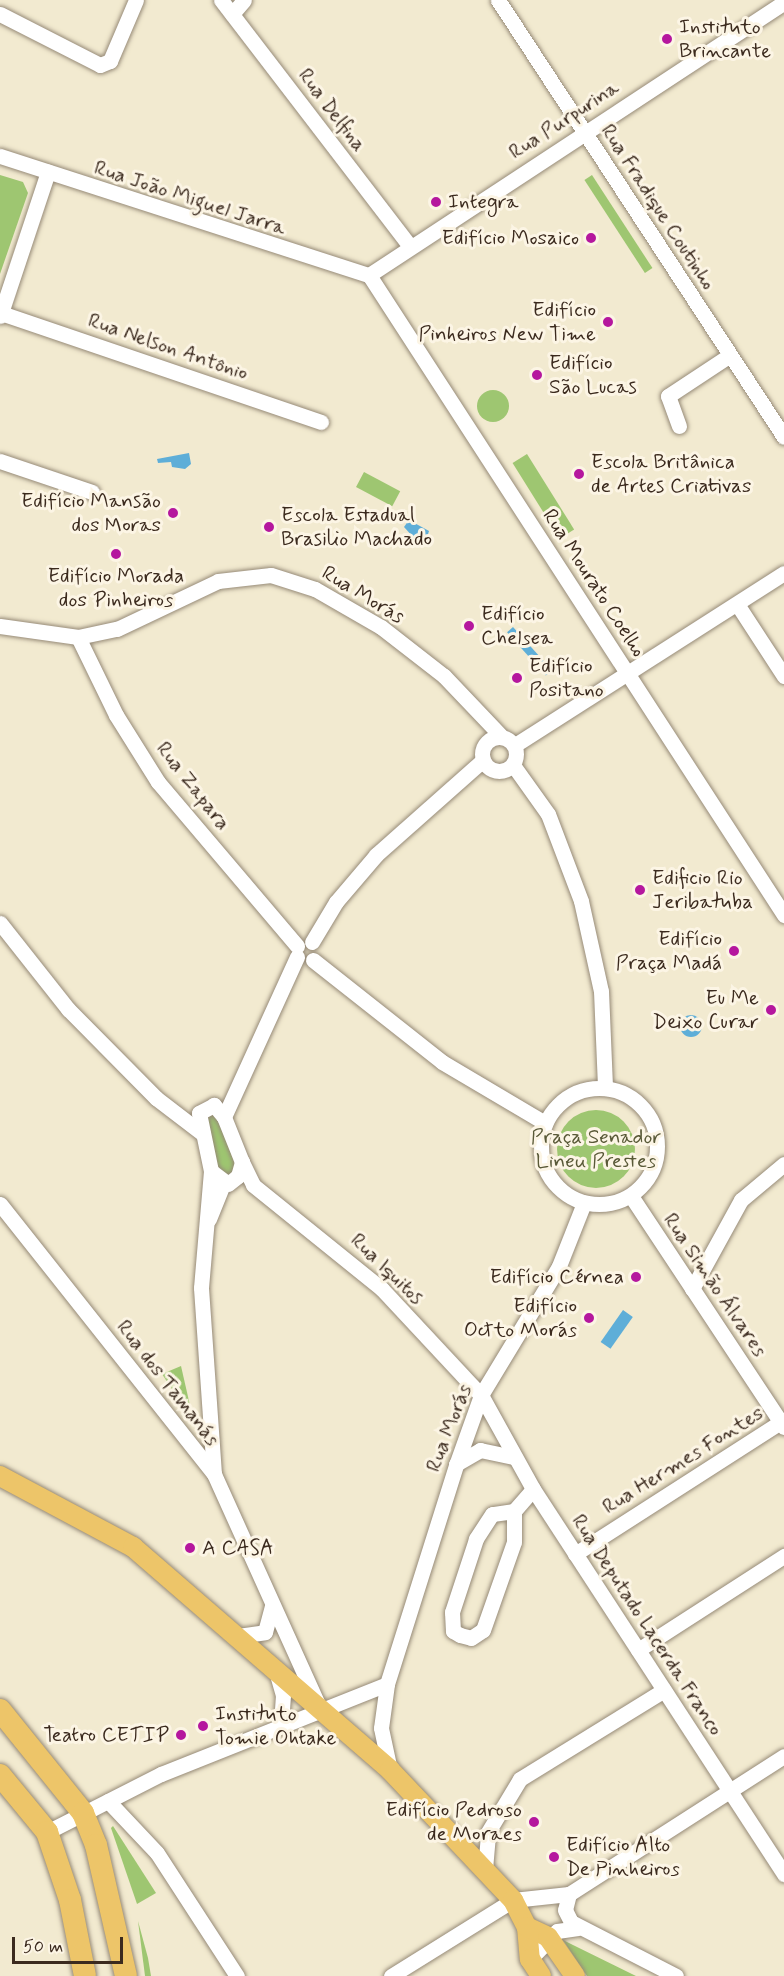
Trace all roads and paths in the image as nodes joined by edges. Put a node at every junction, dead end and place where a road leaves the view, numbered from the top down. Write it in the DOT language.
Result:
graph roads {
  1 [pos="136,0"];
  2 [pos="221,0"];
  3 [pos="244,0"];
  4 [pos="498,0"];
  5 [pos="784,2"];
  6 [pos="0,14"];
  7 [pos="232,14"];
  8 [pos="584,132"];
  9 [pos="0,156"];
  10 [pos="48,172"];
  11 [pos="409,245"];
  12 [pos="369,275"];
  13 [pos="1,315"];
  14 [pos="730,355"];
  15 [pos="321,422"];
  16 [pos="679,426"];
  17 [pos="784,437"];
  18 [pos="0,461"];
  19 [pos="92,492"];
  20 [pos="784,573"];
  21 [pos="737,604"];
  22 [pos="0,626"];
  23 [pos="78,637"];
  24 [pos="628,675"];
  25 [pos="784,676"];
  26 [pos="508,741"];
  27 [pos="483,760"];
  28 [pos="513,765"];
  29 [pos="784,915"];
  30 [pos="0,923"];
  31 [pos="305,951"];
  32 [pos="606,1088"];
  33 [pos="167,1107"];
  34 [pos="213,1110"];
  35 [pos="545,1123"];
  36 [pos="204,1134"];
  37 [pos="242,1162"];
  38 [pos="211,1171"];
  39 [pos="781,1171"];
  40 [pos="228,1184"];
  41 [pos="253,1185"];
  42 [pos="631,1196"];
  43 [pos="584,1203"];
  44 [pos="0,1204"];
  45 [pos="205,1224"];
  46 [pos="692,1288"];
  47 [pos="480,1395"];
  48 [pos="783,1423"];
  49 [pos="514,1457"];
  50 [pos="456,1465"];
  51 [pos="214,1474"];
  52 [pos="0,1476"];
  53 [pos="532,1490"];
  54 [pos="514,1511"];
  55 [pos="575,1554"];
  56 [pos="784,1556"];
  57 [pos="272,1606"];
  58 [pos="238,1636"];
  59 [pos="638,1650"];
  60 [pos="275,1668"];
  61 [pos="387,1684"];
  62 [pos="664,1690"];
  63 [pos="319,1707"];
  64 [pos="0,1710"];
  65 [pos="280,1723"];
  66 [pos="784,1756"];
  67 [pos="390,1770"];
  68 [pos="0,1775"];
  69 [pos="730,1791"];
  70 [pos="108,1801"];
  71 [pos="83,1813"];
  72 [pos="47,1832"];
  73 [pos="485,1869"];
  74 [pos="784,1874"];
  75 [pos="569,1893"];
  76 [pos="513,1900"];
  77 [pos="73,1916"];
  78 [pos="527,1927"];
  79 [pos="578,1928"];
  80 [pos="548,1937"];
  81 [pos="530,1959"];
  82 [pos="85,1976"];
  83 [pos="95,1976"];
  84 [pos="126,1976"];
  85 [pos="237,1976"];
  86 [pos="391,1976"];
  87 [pos="541,1976"];
  88 [pos="575,1976"];
  89 [pos="676,1976"];
  1 -- 6 [label="street"];
  2 -- 7 [label="street, Rua Delfina"];
  3 -- 7 [label="street"];
  4 -- 8 [label="street, Rua Fradique Coutinho"];
  5 -- 8 [label="street, Rua Purpurina"];
  7 -- 11 [label="street, Rua Delfina"];
  8 -- 11 [label="street, Rua Purpurina"];
  8 -- 14 [label="street, Rua Fradique Coutinho"];
  9 -- 10 [label="street, Rua João Miguel Jarra"];
  10 -- 12 [label="street, Rua João Miguel Jarra"];
  10 -- 13 [label="street"];
  11 -- 12 [label="street, Rua Purpurina"];
  12 -- 24 [label="street, Rua Mourato Coelho"];
  13 -- 15 [label="street, Rua Nelson Antônio"];
  14 -- 16 [label="street"];
  14 -- 17 [label="street, Rua Fradique Coutinho"];
  18 -- 19 [label="street"];
  20 -- 21 [label="street"];
  21 -- 24 [label="street"];
  21 -- 25 [label="street"];
  22 -- 23 [label="street, Rua Morás"];
  23 -- 26 [label="street, Rua Morás"];
  23 -- 31 [label="street, Rua Zapara"];
  24 -- 26 [label="street"];
  24 -- 29 [label="street, Rua Mourato Coelho"];
  26 -- 27 [label="street"];
  26 -- 28 [label="street"];
  27 -- 28 [label="street"];
  27 -- 31 [label="street"];
  28 -- 32 [label="street"];
  30 -- 33 [label="street"];
  31 -- 34 [label="street"];
  31 -- 35 [label="street, Rua Zapara"];
  32 -- 35 [label="street"];
  32 -- 42 [label="street"];
  33 -- 34 [label="street"];
  33 -- 36 [label="street"];
  34 -- 36 [label="street"];
  34 -- 37 [label="street, Rua Iquitos"];
  35 -- 43 [label="street"];
  36 -- 38 [label="street"];
  37 -- 40 [label="street"];
  37 -- 41 [label="street, Rua Iquitos"];
  38 -- 40 [label="street"];
  38 -- 45 [label="street"];
  39 -- 46 [label="street"];
  40 -- 41 [label="street"];
  40 -- 45 [label="street"];
  41 -- 47 [label="street, Rua Iquitos"];
  42 -- 43 [label="street"];
  42 -- 46 [label="street, Rua Simão Álvares"];
  43 -- 47 [label="street, Rua Morás"];
  44 -- 51 [label="street, Rua dos Tamanás"];
  45 -- 51 [label="street"];
  46 -- 48 [label="street, Rua Simão Álvares"];
  47 -- 49 [label="street, Rua Deputado Lacerda Franco"];
  47 -- 50 [label="street, Rua Morás"];
  48 -- 55 [label="street, Rua Hermes Fontes"];
  49 -- 50 [label="street"];
  49 -- 53 [label="street, Rua Deputado Lacerda Franco"];
  50 -- 61 [label="street, Rua Morás"];
  51 -- 57 [label="street, Rua dos Tamanás"];
  52 -- 58 [label="main road"];
  53 -- 54 [label="street"];
  53 -- 55 [label="street, Rua Deputado Lacerda Franco"];
  54 -- 54 [label="street"];
  55 -- 59 [label="street, Rua Deputado Lacerda Franco"];
  56 -- 59 [label="street"];
  57 -- 58 [label="street"];
  57 -- 63 [label="street, Rua dos Tamanás"];
  58 -- 60 [label="main road"];
  59 -- 62 [label="street, Rua Deputado Lacerda Franco"];
  60 -- 63 [label="main road"];
  60 -- 65 [label="street"];
  61 -- 63 [label="street"];
  61 -- 67 [label="street, Rua Morás"];
  62 -- 69 [label="street, Rua Deputado Lacerda Franco"];
  62 -- 73 [label="street"];
  63 -- 65 [label="street"];
  63 -- 67 [label="main road"];
  64 -- 71 [label="highway"];
  65 -- 70 [label="street"];
  66 -- 69 [label="street"];
  67 -- 73 [label="main road"];
  68 -- 72 [label="highway"];
  69 -- 74 [label="street, Rua Deputado Lacerda Franco"];
  69 -- 75 [label="street"];
  70 -- 71 [label="street"];
  70 -- 85 [label="street"];
  71 -- 72 [label="street"];
  71 -- 84 [label="highway"];
  72 -- 77 [label="highway"];
  73 -- 76 [label="main road"];
  75 -- 76 [label="street"];
  75 -- 79 [label="street"];
  76 -- 78 [label="main road"];
  76 -- 86 [label="street"];
  77 -- 82 [label="highway"];
  77 -- 83 [label="highway"];
  78 -- 80 [label="main road"];
  78 -- 81 [label="main road"];
  79 -- 80 [label="street"];
  79 -- 89 [label="street"];
  80 -- 81 [label="street"];
  80 -- 88 [label="main road"];
  81 -- 87 [label="main road"];
}
